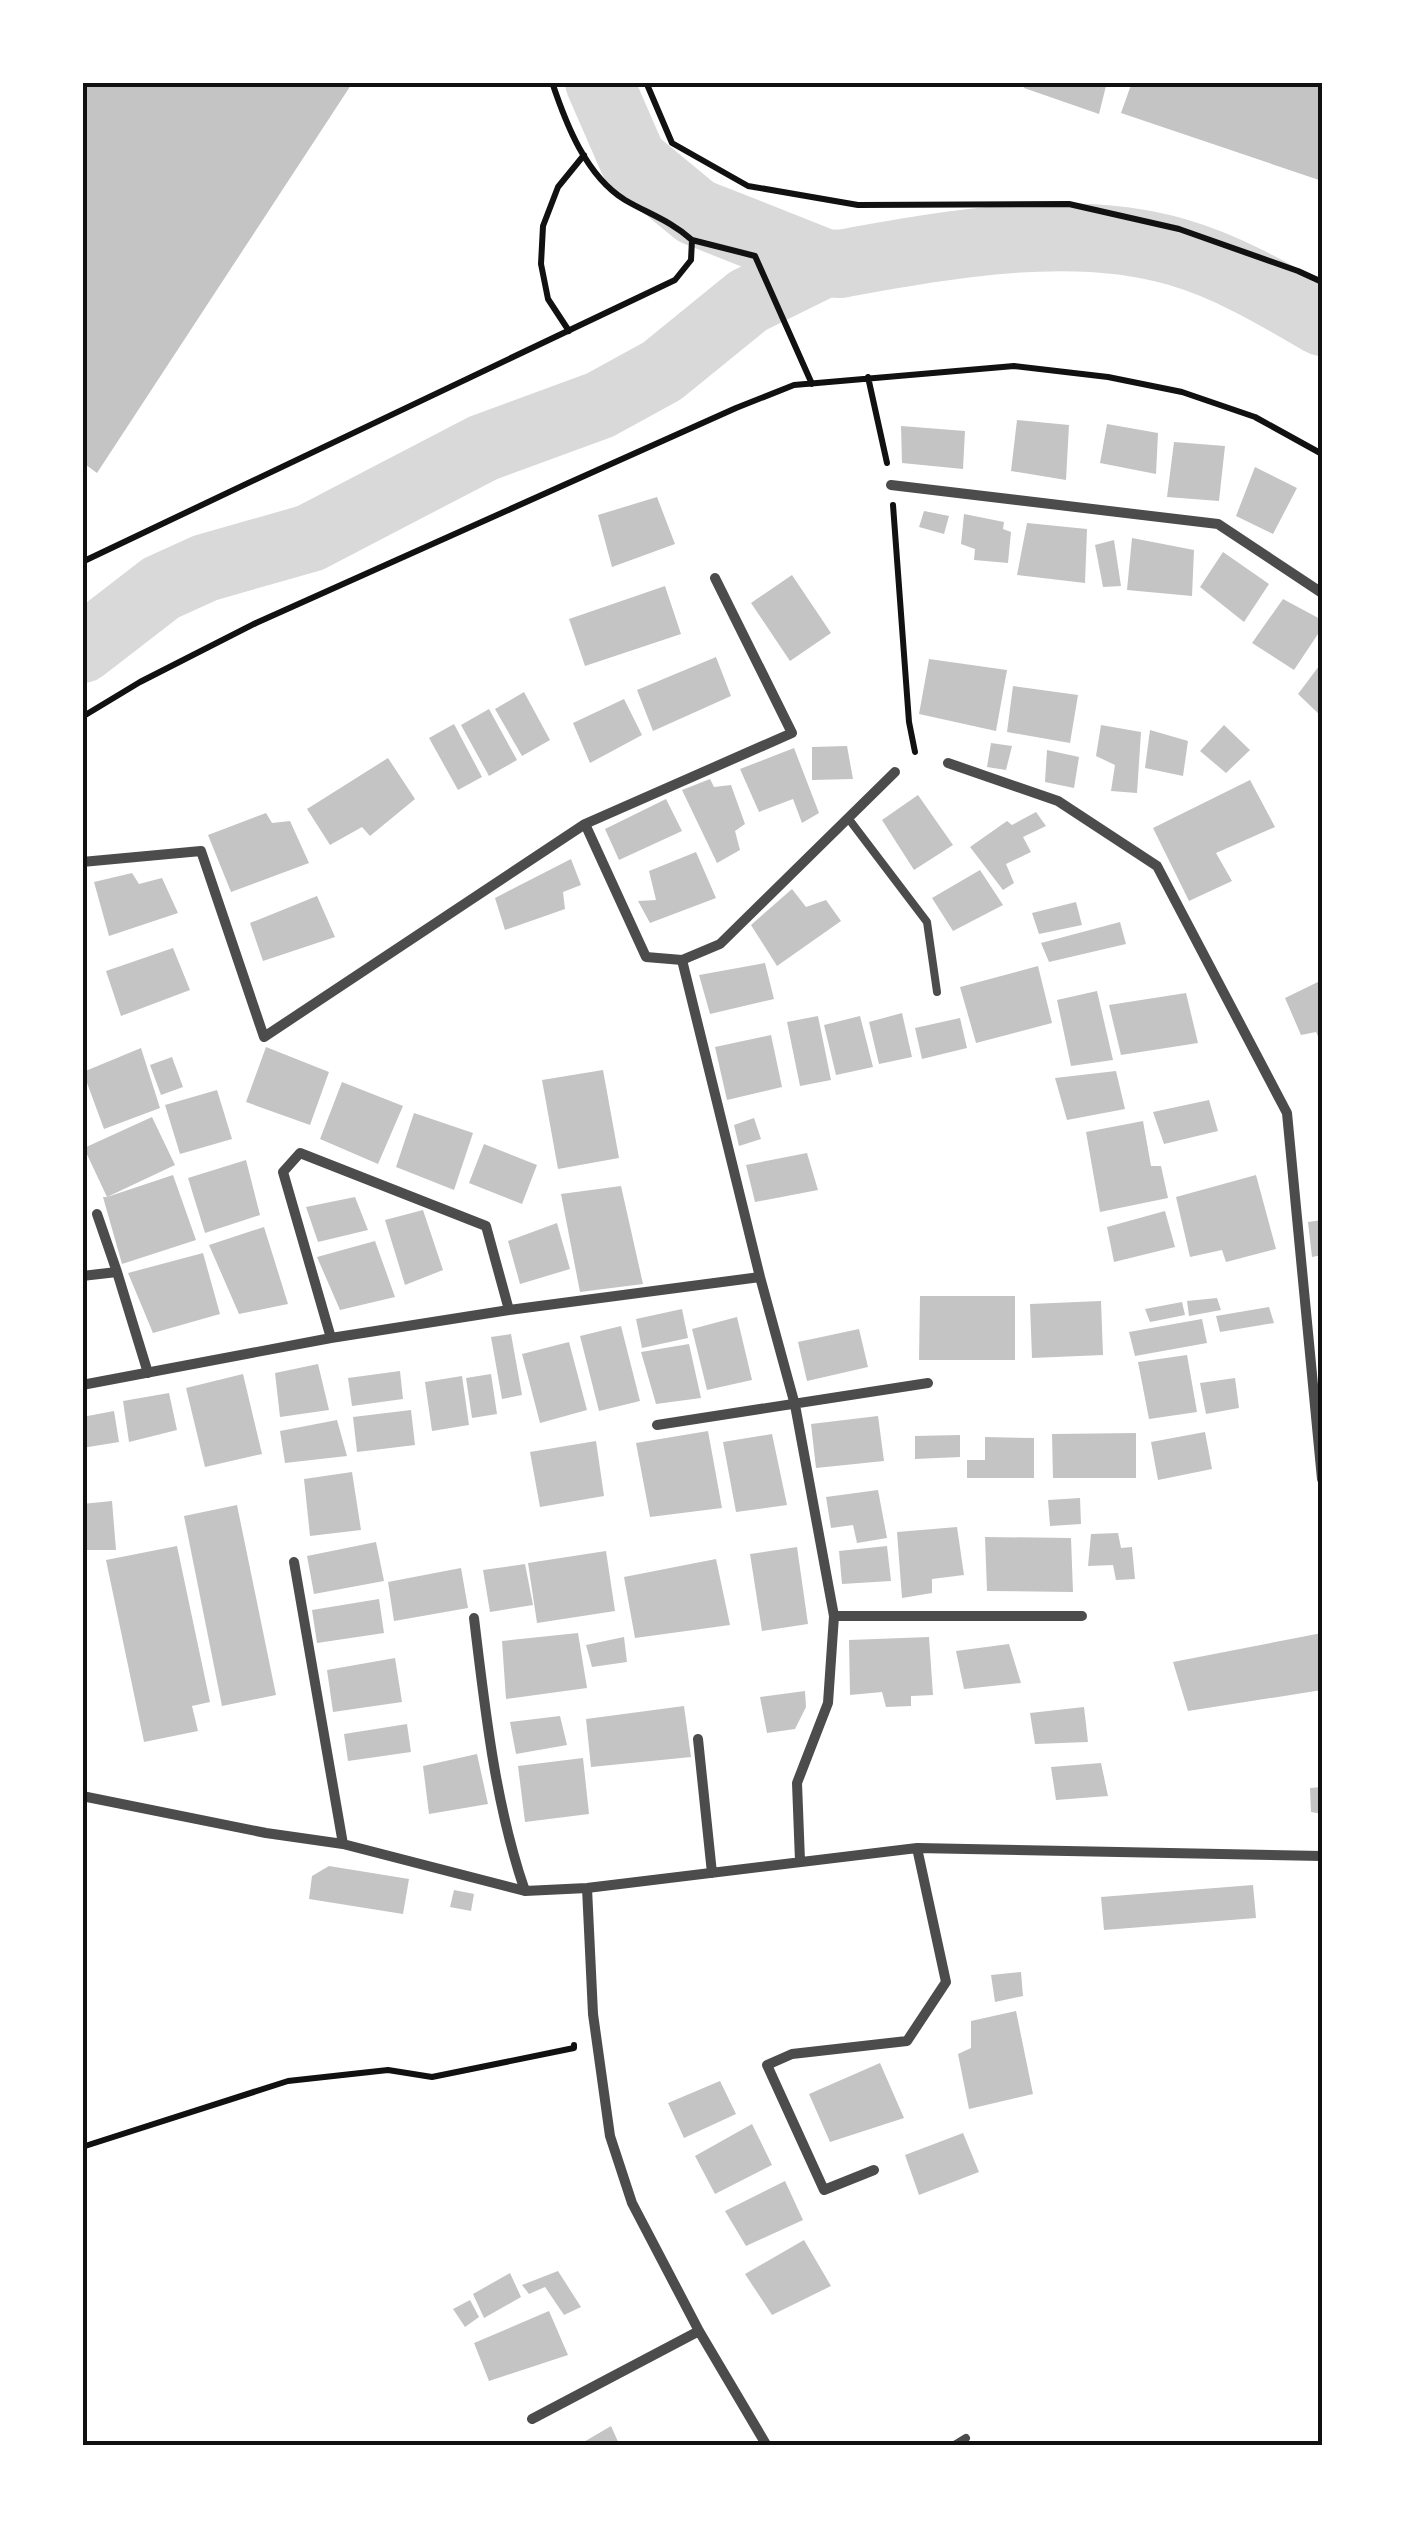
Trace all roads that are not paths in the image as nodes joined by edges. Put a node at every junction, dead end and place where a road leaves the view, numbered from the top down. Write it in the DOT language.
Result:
graph roads {
  1 [pos="891,484"];
  2 [pos="716,578"];
  3 [pos="1322,593"];
  4 [pos="948,763"];
  5 [pos="896,772"];
  6 [pos="848,818"];
  7 [pos="585,824"];
  8 [pos="82,862"];
  9 [pos="682,960"];
  10 [pos="937,992"];
  11 [pos="97,1214"];
  12 [pos="118,1272"];
  13 [pos="82,1276"];
  14 [pos="760,1277"];
  15 [pos="509,1310"];
  16 [pos="331,1338"];
  17 [pos="148,1373"];
  18 [pos="928,1383"];
  19 [pos="82,1386"];
  20 [pos="795,1405"];
  21 [pos="658,1425"];
  22 [pos="1322,1479"];
  23 [pos="294,1562"];
  24 [pos="834,1616"];
  25 [pos="1082,1616"];
  26 [pos="474,1618"];
  27 [pos="698,1739"];
  28 [pos="82,1796"];
  29 [pos="343,1844"];
  30 [pos="917,1848"];
  31 [pos="1322,1856"];
  32 [pos="800,1862"];
  33 [pos="712,1873"];
  34 [pos="587,1888"];
  35 [pos="525,1891"];
  36 [pos="874,2170"];
  37 [pos="699,2331"];
  38 [pos="532,2419"];
  39 [pos="966,2438"];
  40 [pos="767,2446"];
  41 [pos="953,2446"];
  1 -- 3 [label="street"];
  2 -- 7 [label="street"];
  4 -- 22 [label="street"];
  5 -- 6 [label="street"];
  6 -- 9 [label="street"];
  6 -- 10 [label="lane"];
  7 -- 8 [label="street"];
  7 -- 9 [label="street"];
  9 -- 14 [label="street"];
  11 -- 12 [label="street"];
  12 -- 13 [label="street"];
  12 -- 17 [label="street"];
  14 -- 15 [label="street"];
  14 -- 20 [label="street"];
  15 -- 16 [label="street"];
  15 -- 16 [label="street"];
  16 -- 17 [label="street"];
  17 -- 19 [label="street"];
  18 -- 20 [label="street"];
  20 -- 21 [label="street"];
  20 -- 24 [label="street"];
  23 -- 29 [label="street"];
  24 -- 25 [label="street"];
  24 -- 32 [label="street"];
  26 -- 35 [label="street"];
  27 -- 33 [label="street"];
  28 -- 29 [label="street"];
  29 -- 35 [label="street"];
  30 -- 31 [label="street"];
  30 -- 32 [label="street"];
  30 -- 36 [label="street"];
  32 -- 33 [label="street"];
  33 -- 34 [label="street"];
  34 -- 35 [label="street"];
  34 -- 37 [label="street"];
  37 -- 38 [label="street"];
  37 -- 40 [label="street"];
  39 -- 41 [label="lane"];
}
